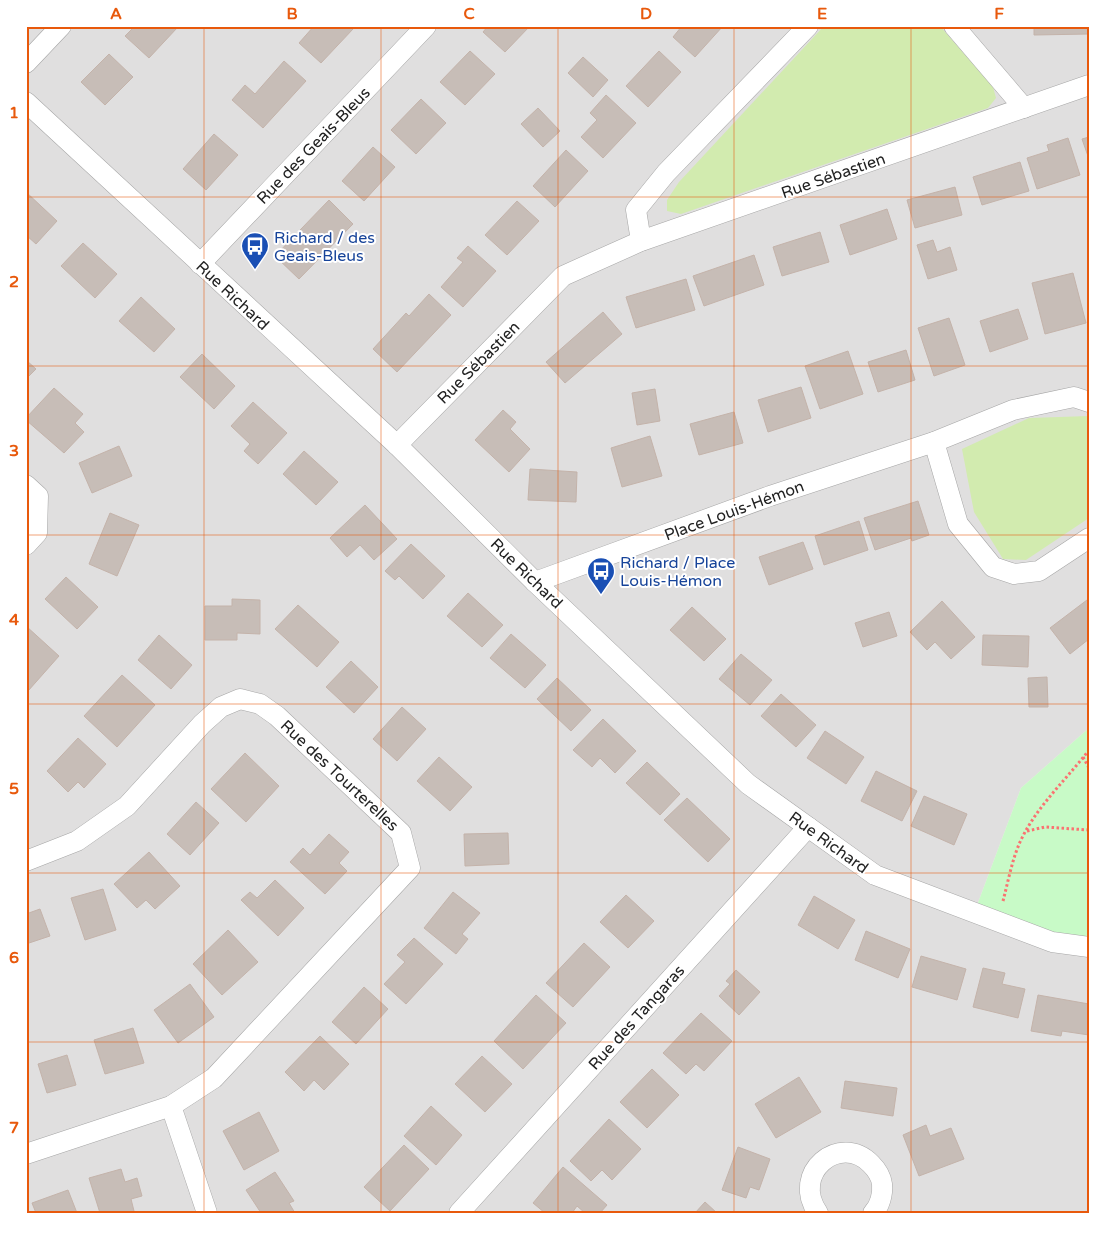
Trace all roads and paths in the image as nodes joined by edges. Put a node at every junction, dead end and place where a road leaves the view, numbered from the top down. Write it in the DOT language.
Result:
graph roads {
  1 [pos="61,26"];
  2 [pos="426,26"];
  3 [pos="808,26"];
  4 [pos="954,26"];
  5 [pos="26,62"];
  6 [pos="1089,85"];
  7 [pos="26,102"];
  8 [pos="1024,108"];
  9 [pos="641,241"];
  10 [pos="200,264"];
  11 [pos="1089,402"];
  12 [pos="934,442"];
  13 [pos="397,445"];
  14 [pos="26,485"];
  15 [pos="1089,538"];
  16 [pos="26,545"];
  17 [pos="535,582"];
  18 [pos="1089,750"];
  19 [pos="1083,757"];
  20 [pos="1089,768"];
  21 [pos="808,827"];
  22 [pos="1089,830"];
  23 [pos="1027,831"];
  24 [pos="26,861"];
  25 [pos="997,921"];
  26 [pos="1089,947"];
  27 [pos="170,1106"];
  28 [pos="26,1154"];
  29 [pos="465,1211"];
  30 [pos="207,1213"];
  31 [pos="818,1213"];
  32 [pos="873,1213"];
  1 -- 5 [label="street"];
  2 -- 10 [label="street, Rue des Geais-Bleus"];
  3 -- 9 [label="street"];
  4 -- 8 [label="street"];
  6 -- 8 [label="street, Rue Sébastien"];
  7 -- 10 [label="street, Rue Richard"];
  8 -- 9 [label="street, Rue Sébastien"];
  9 -- 13 [label="street, Rue Sébastien"];
  10 -- 13 [label="street, Rue Richard"];
  11 -- 12 [label="street, Place Louis-Hémon"];
  12 -- 15 [label="street"];
  12 -- 17 [label="street, Place Louis-Hémon"];
  13 -- 17 [label="street, Rue Richard"];
  14 -- 16 [label="street"];
  17 -- 21 [label="street, Rue Richard"];
  18 -- 19 [label="path"];
  19 -- 20 [label="path"];
  19 -- 23 [label="path"];
  21 -- 25 [label="street, Rue Richard"];
  21 -- 29 [label="street, Rue des Tangaras"];
  22 -- 23 [label="path"];
  23 -- 25 [label="path"];
  24 -- 27 [label="street, Rue des Tourterelles"];
  25 -- 26 [label="street, Rue Richard"];
  27 -- 28 [label="street, Rue des Tourterelles"];
  27 -- 30 [label="street"];
  31 -- 32 [label="street"];
}
